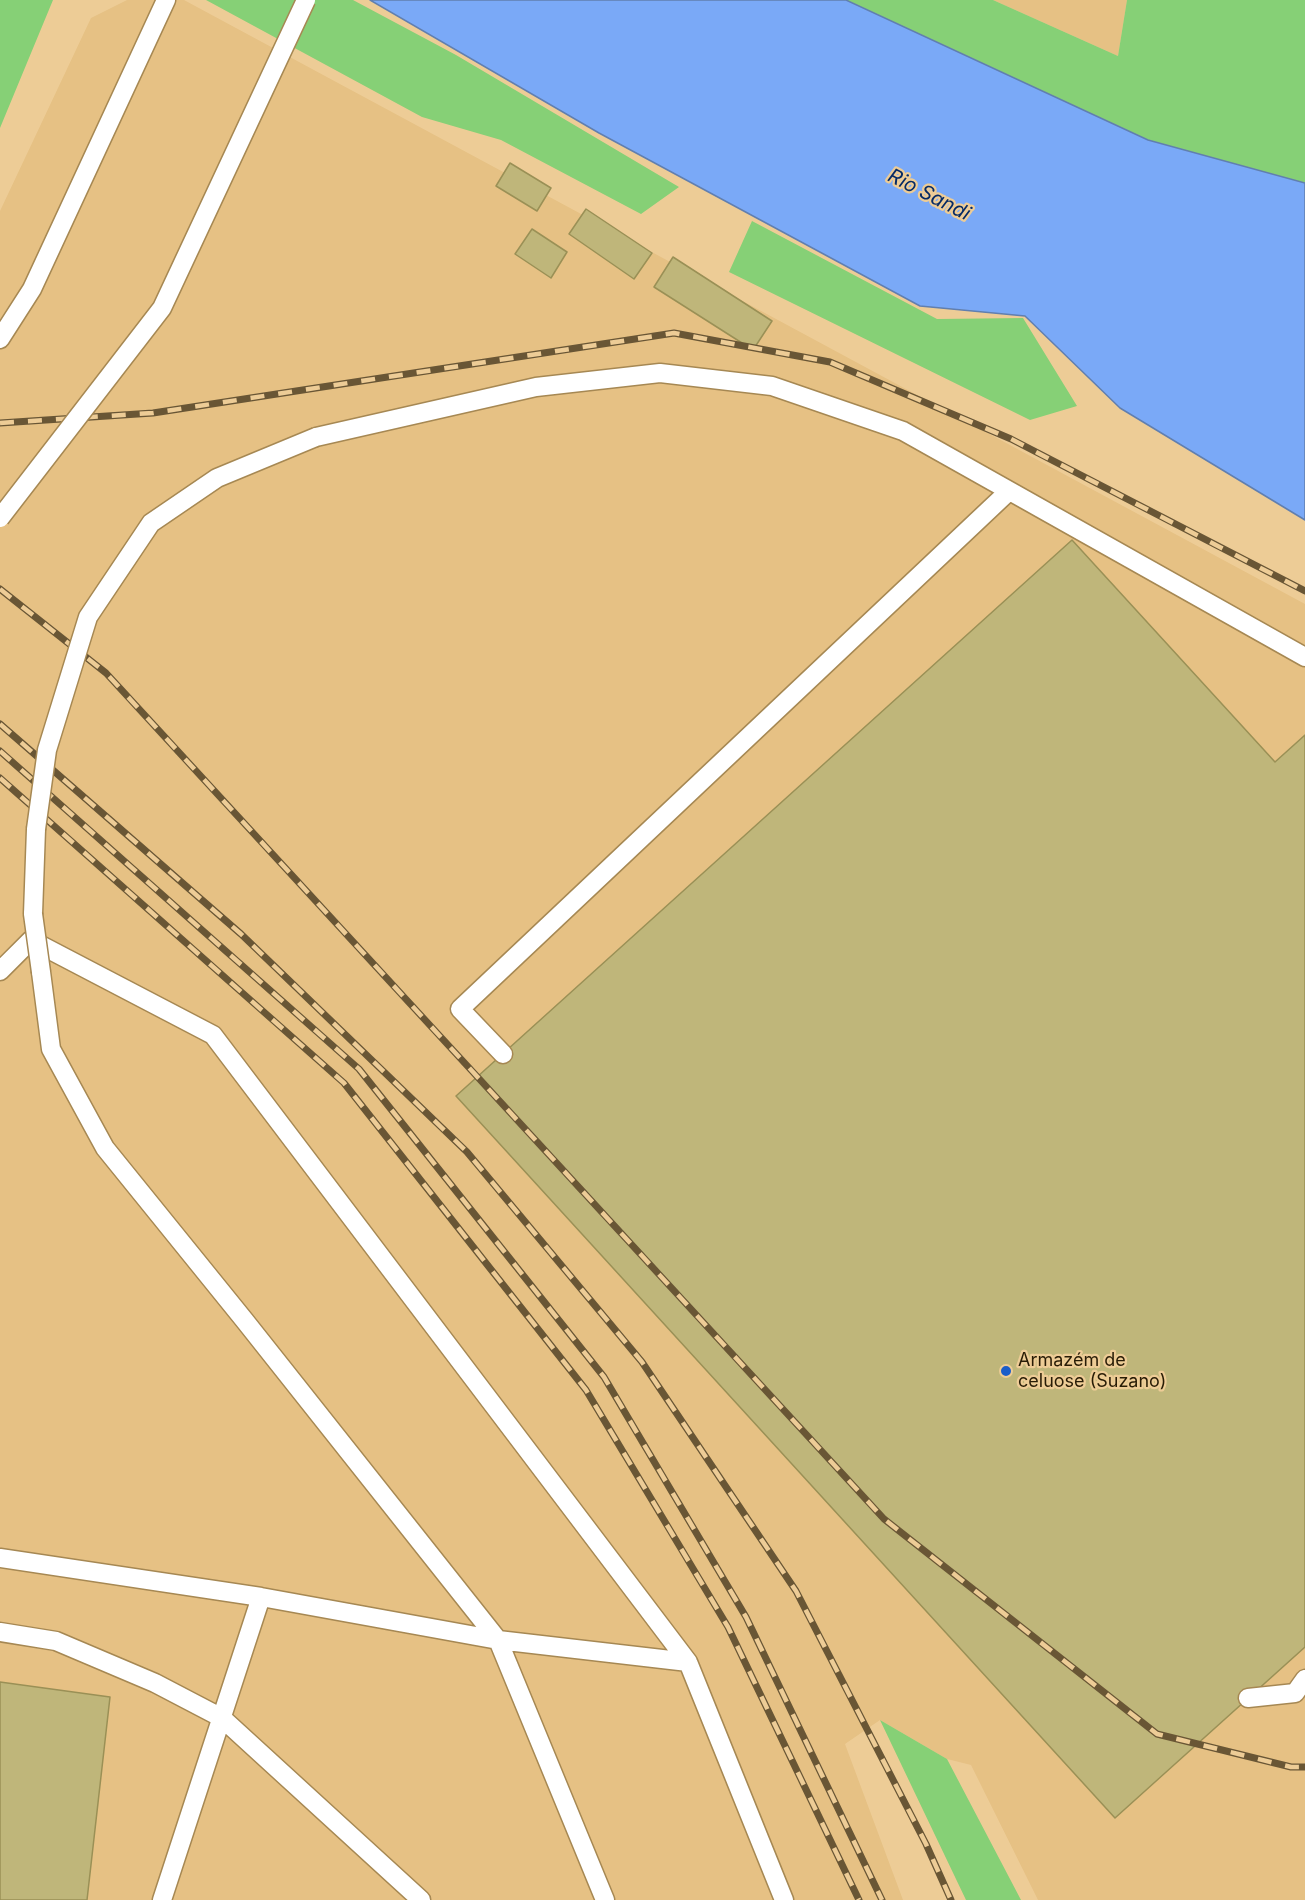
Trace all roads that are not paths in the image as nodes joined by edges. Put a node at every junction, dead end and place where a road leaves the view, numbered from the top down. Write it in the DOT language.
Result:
graph roads {
  1 [pos="166,0"];
  2 [pos="306,0"];
  3 [pos="0,339"];
  4 [pos="1009,491"];
  5 [pos="0,518"];
  6 [pos="1305,657"];
  7 [pos="0,971"];
  8 [pos="503,1054"];
  9 [pos="0,1558"];
  10 [pos="261,1597"];
  11 [pos="0,1632"];
  12 [pos="498,1640"];
  13 [pos="688,1662"];
  14 [pos="1305,1679"];
  15 [pos="1248,1698"];
  16 [pos="222,1718"];
  17 [pos="162,1900"];
  18 [pos="421,1900"];
  19 [pos="605,1900"];
  20 [pos="784,1900"];
  1 -- 3 [label="lane"];
  2 -- 5 [label="lane, bridge"];
  4 -- 6 [label="lane"];
  4 -- 8 [label="lane"];
  4 -- 12 [label="lane, bridge"];
  7 -- 13 [label="lane"];
  9 -- 10 [label="lane"];
  10 -- 12 [label="lane"];
  10 -- 16 [label="lane"];
  11 -- 16 [label="lane"];
  12 -- 13 [label="lane"];
  12 -- 19 [label="lane"];
  13 -- 20 [label="lane"];
  14 -- 15 [label="lane"];
  16 -- 17 [label="lane"];
  16 -- 18 [label="lane"];
}
